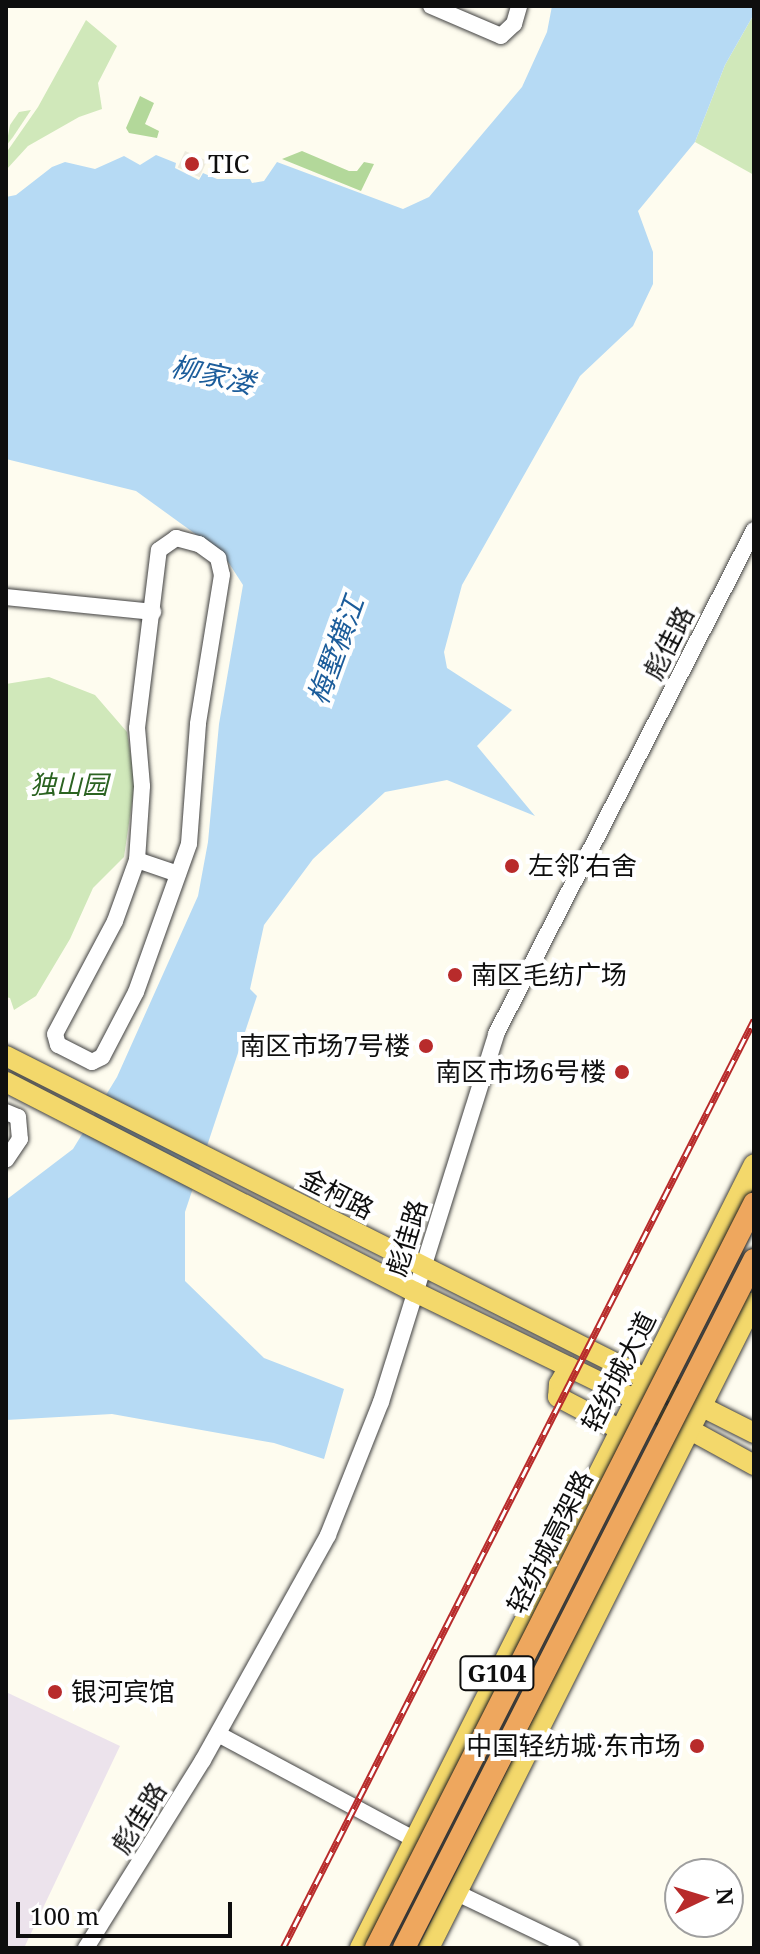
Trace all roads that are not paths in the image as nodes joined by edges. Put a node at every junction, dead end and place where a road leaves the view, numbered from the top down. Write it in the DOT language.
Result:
graph roads {
  1 [pos="431,6"];
  2 [pos="519,6"];
  3 [pos="463,13"];
  4 [pos="754,530"];
  5 [pos="6,597"];
  6 [pos="153,612"];
  7 [pos="137,860"];
  8 [pos="178,874"];
  9 [pos="6,1056"];
  10 [pos="6,1082"];
  11 [pos="6,1112"];
  12 [pos="6,1160"];
  13 [pos="754,1164"];
  14 [pos="754,1204"];
  15 [pos="754,1260"];
  16 [pos="422,1266"];
  17 [pos="415,1292"];
  18 [pos="754,1302"];
  19 [pos="569,1367"];
  20 [pos="646,1376"];
  21 [pos="634,1399"];
  22 [pos="703,1404"];
  23 [pos="619,1429"];
  24 [pos="690,1430"];
  25 [pos="754,1433"];
  26 [pos="754,1465"];
  27 [pos="218,1734"];
  28 [pos="414,1839"];
  29 [pos="457,1893"];
  30 [pos="86,1948"];
  31 [pos="360,1948"];
  32 [pos="376,1948"];
  33 [pos="404,1948"];
  34 [pos="429,1948"];
  35 [pos="572,1948"];
  1 -- 3 [label="street"];
  2 -- 3 [label="street"];
  4 -- 16 [label="street, 彪佳路"];
  5 -- 6 [label="street"];
  6 -- 7 [label="street"];
  6 -- 8 [label="street"];
  7 -- 8 [label="street"];
  7 -- 8 [label="street"];
  9 -- 16 [label="main road, 金柯路"];
  10 -- 17 [label="main road, 金柯路"];
  11 -- 12 [label="street"];
  13 -- 20 [label="main road, 轻纺城大道 / G104"];
  14 -- 32 [label="highway, 轻纺城高架路, bridge"];
  15 -- 33 [label="highway, 轻纺城高架路, bridge"];
  16 -- 17 [label="street, 彪佳路"];
  16 -- 20 [label="main road, 金柯路"];
  17 -- 19 [label="main road, 金柯路"];
  17 -- 27 [label="street, 彪佳路"];
  18 -- 22 [label="main road, G104"];
  19 -- 21 [label="main road, 金柯路"];
  19 -- 23 [label="main road"];
  20 -- 21 [label="main road, 轻纺城大道 / G104"];
  20 -- 22 [label="main road, 金柯路"];
  21 -- 23 [label="main road, 轻纺城大道 / G104"];
  21 -- 24 [label="main road, 金柯路"];
  22 -- 24 [label="main road, G104"];
  22 -- 25 [label="main road, 金柯路"];
  23 -- 28 [label="main road, 轻纺城大道 / G104"];
  24 -- 26 [label="main road, 金柯路"];
  24 -- 29 [label="main road, G104"];
  27 -- 28 [label="street"];
  27 -- 30 [label="street, 彪佳路"];
  28 -- 31 [label="main road, 轻纺城大道 / G104"];
  29 -- 34 [label="main road, G104"];
  29 -- 35 [label="street"];
}
